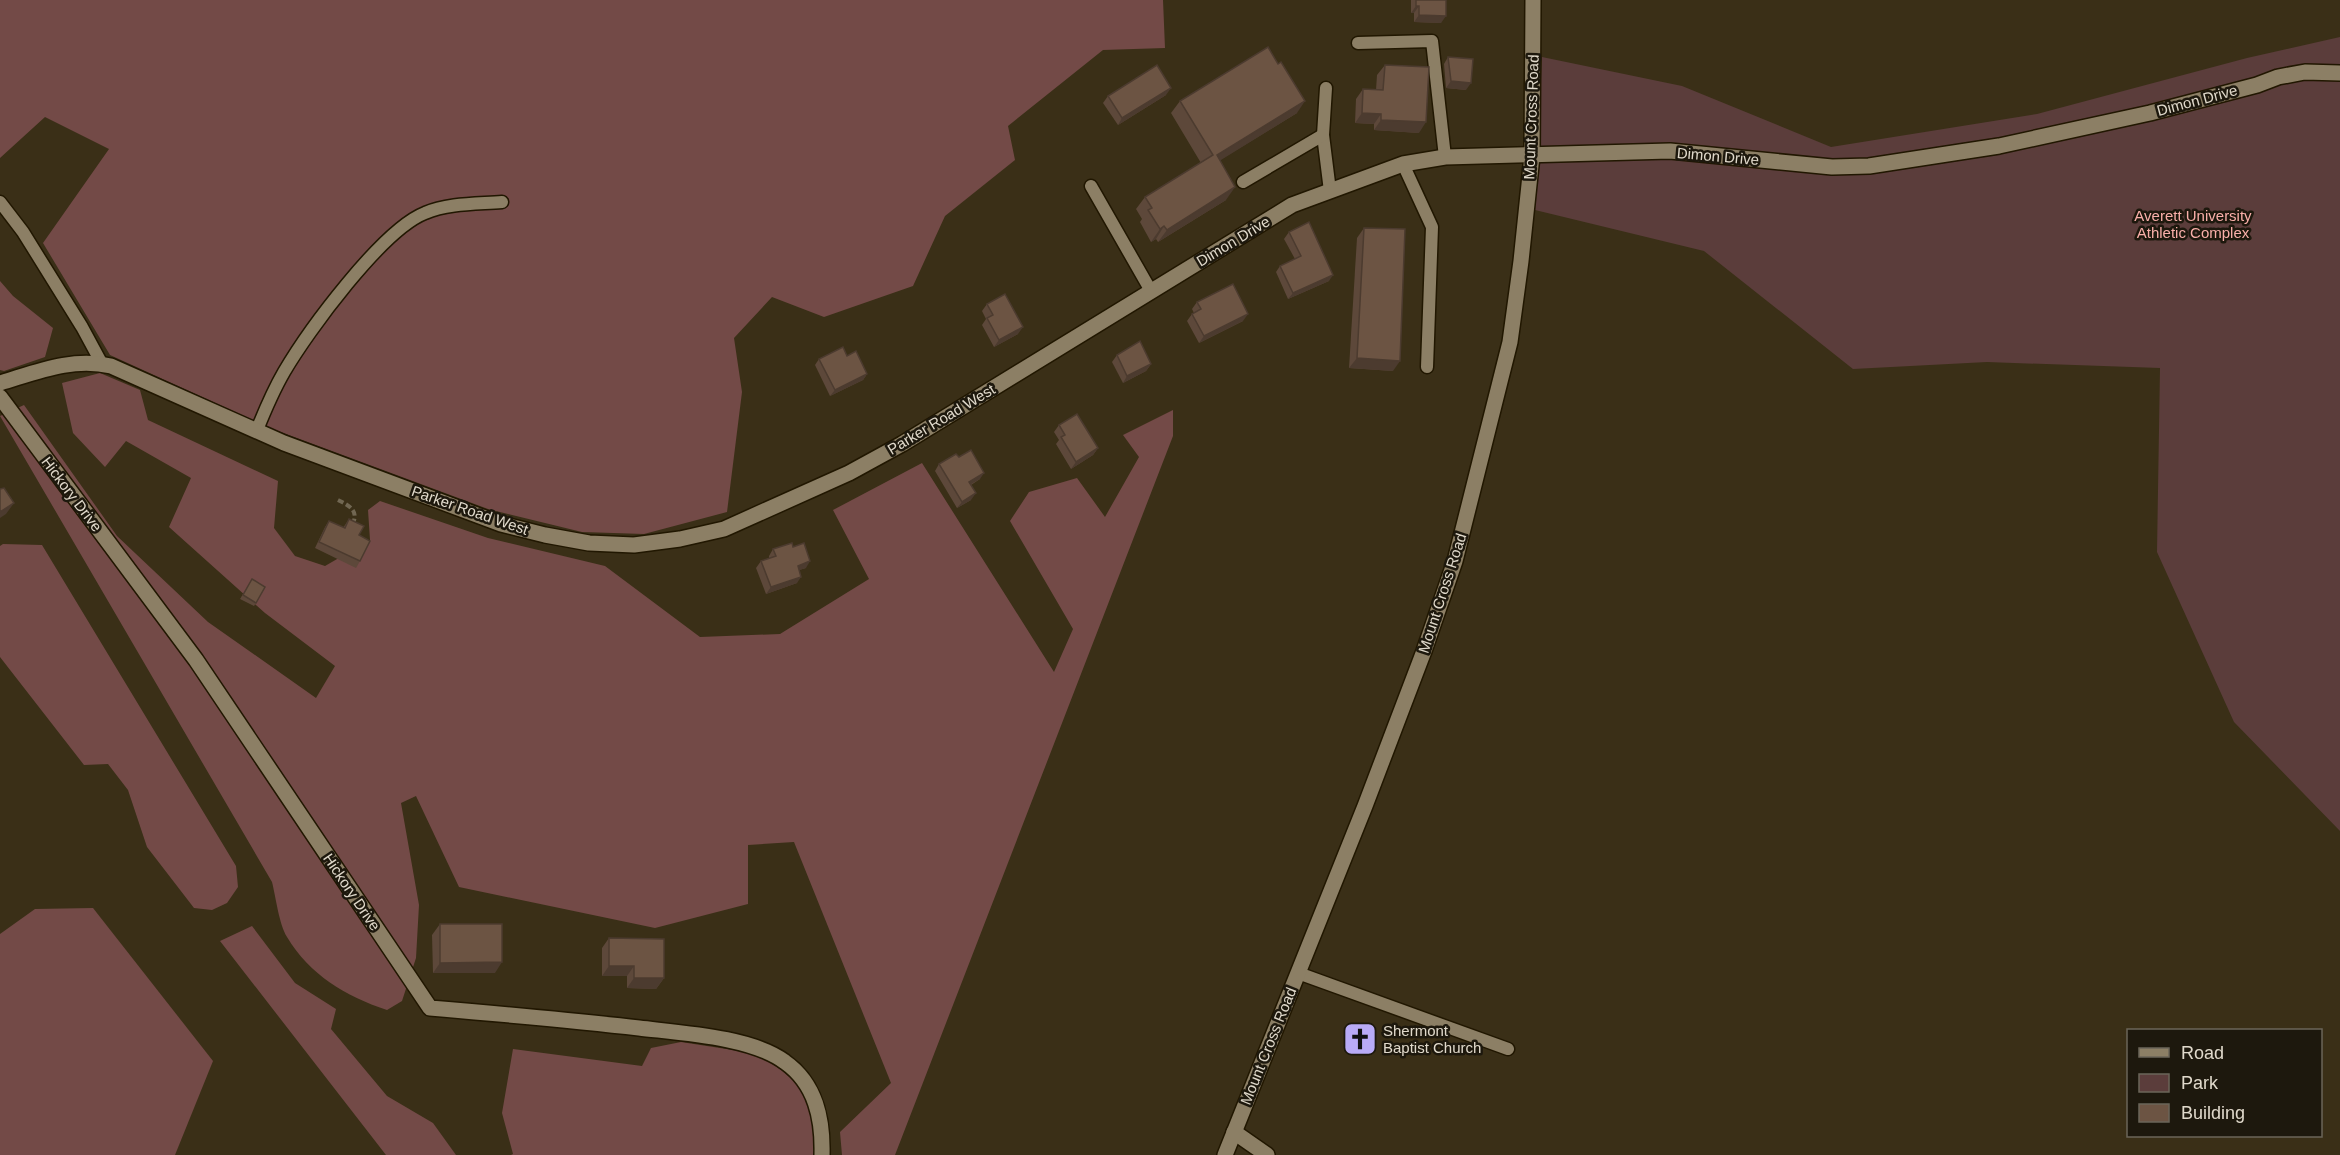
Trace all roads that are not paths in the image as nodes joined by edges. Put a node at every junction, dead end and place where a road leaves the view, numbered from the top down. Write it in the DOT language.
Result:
graph roads {
  1 [pos="1533,0"];
  2 [pos="1358,43"];
  3 [pos="2340,73"];
  4 [pos="1326,88"];
  5 [pos="1323,135"];
  6 [pos="1532,156"];
  7 [pos="1446,157"];
  8 [pos="1403,164"];
  9 [pos="1243,182"];
  10 [pos="1091,186"];
  11 [pos="1330,191"];
  12 [pos="0,202"];
  13 [pos="502,202"];
  14 [pos="1152,291"];
  15 [pos="1123,309"];
  16 [pos="102,364"];
  17 [pos="1426,367"];
  18 [pos="0,383"];
  19 [pos="0,397"];
  20 [pos="257,430"];
  21 [pos="1298,972"];
  22 [pos="1508,1049"];
  23 [pos="1234,1132"];
  24 [pos="822,1155"];
  25 [pos="1225,1155"];
  26 [pos="1267,1155"];
  1 -- 6 [label="street, Mount Cross Road"];
  2 -- 7 [label="lane"];
  3 -- 6 [label="street, Dimon Drive"];
  4 -- 5 [label="lane"];
  5 -- 9 [label="lane"];
  5 -- 11 [label="lane"];
  6 -- 7 [label="street, Dimon Drive"];
  6 -- 21 [label="street, Mount Cross Road"];
  7 -- 8 [label="street, Dimon Drive"];
  8 -- 11 [label="street, Dimon Drive"];
  8 -- 17 [label="lane"];
  10 -- 14 [label="lane"];
  11 -- 14 [label="street, Dimon Drive"];
  12 -- 16 [label="lane"];
  13 -- 20 [label="lane"];
  14 -- 15 [label="street, Dimon Drive"];
  15 -- 20 [label="street, Parker Road West"];
  16 -- 18 [label="street, Parker Road West"];
  16 -- 20 [label="street, Parker Road West"];
  19 -- 24 [label="street, Hickory Drive"];
  21 -- 22 [label="lane"];
  21 -- 23 [label="street, Mount Cross Road"];
  23 -- 25 [label="street, Mount Cross Road"];
  23 -- 26 [label="street"];
}
